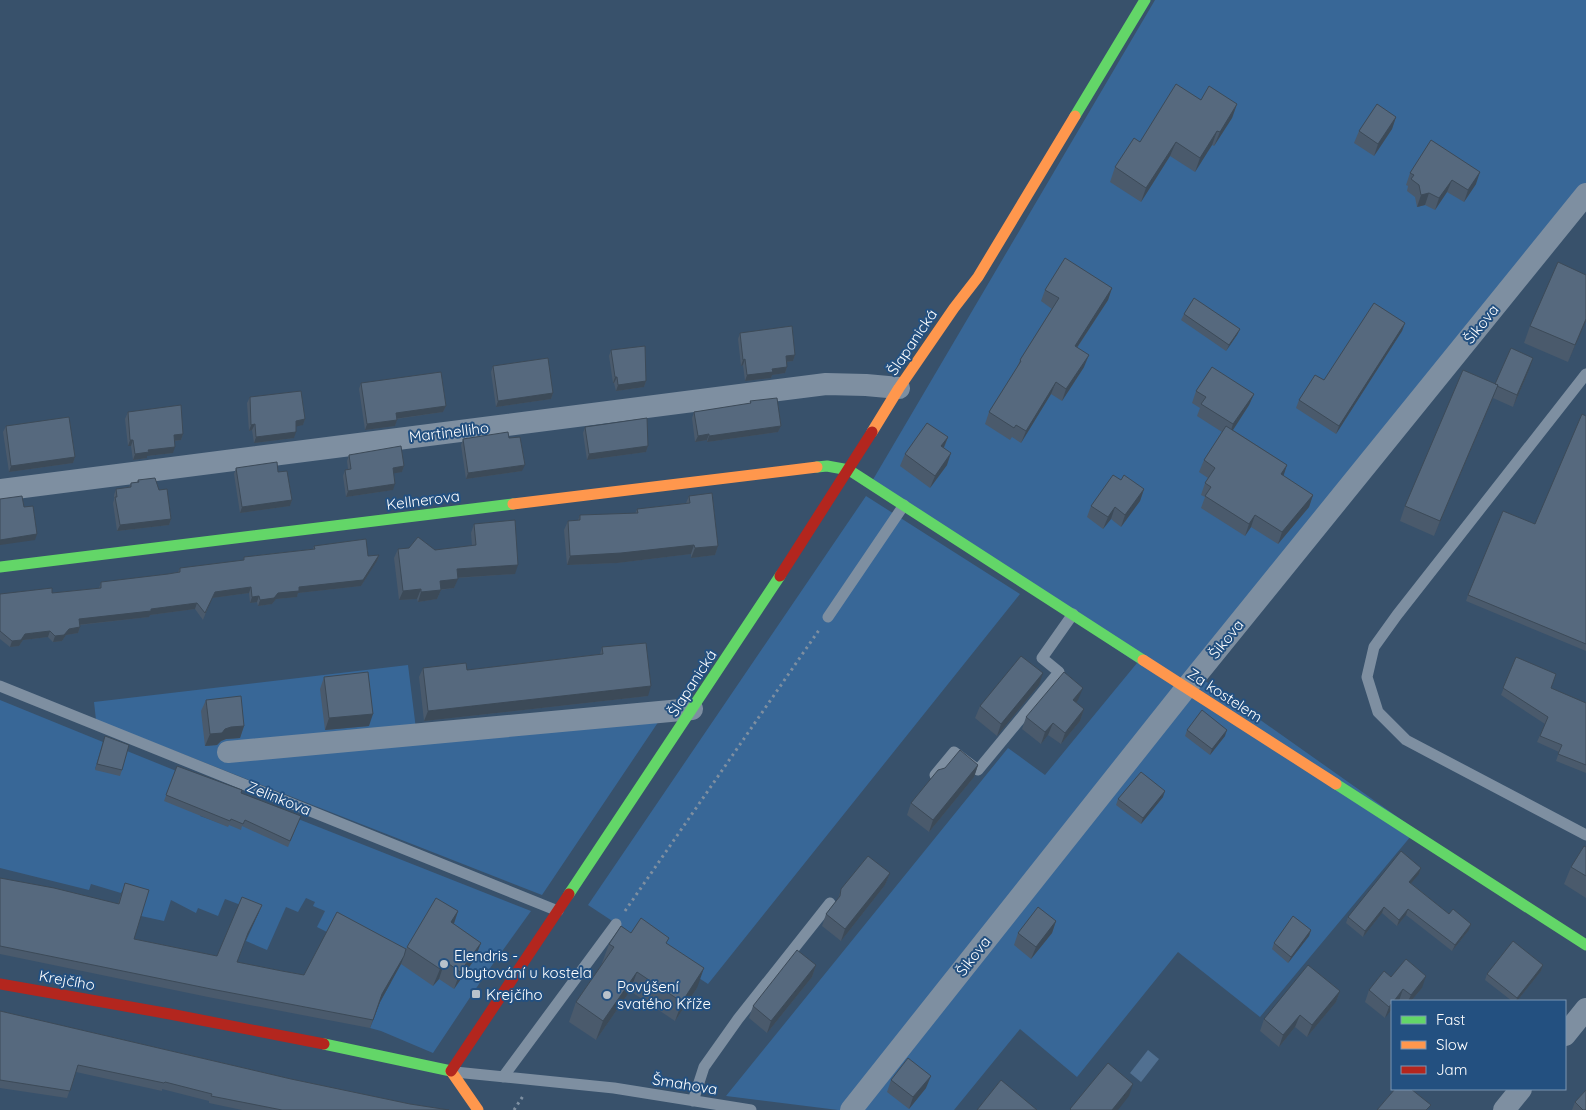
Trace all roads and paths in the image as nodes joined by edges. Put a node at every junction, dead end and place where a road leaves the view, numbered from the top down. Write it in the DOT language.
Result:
graph roads {
  1 [pos="1145,0"];
  2 [pos="1586,194"];
  3 [pos="1586,374"];
  4 [pos="899,388"];
  5 [pos="849,470"];
  6 [pos="0,490"];
  7 [pos="904,505"];
  8 [pos="0,567"];
  9 [pos="1073,614"];
  10 [pos="828,617"];
  11 [pos="0,686"];
  12 [pos="1186,688"];
  13 [pos="692,709"];
  14 [pos="228,752"];
  15 [pos="935,775"];
  16 [pos="1586,836"];
  17 [pos="830,903"];
  18 [pos="558,911"];
  19 [pos="616,924"];
  20 [pos="1586,945"];
  21 [pos="0,984"];
  22 [pos="1586,1009"];
  23 [pos="1566,1034"];
  24 [pos="452,1072"];
  25 [pos="503,1077"];
  26 [pos="1520,1090"];
  27 [pos="693,1101"];
  28 [pos="478,1110"];
  29 [pos="751,1110"];
  30 [pos="851,1110"];
  31 [pos="1504,1110"];
  1 -- 4 [label="street, Šlapanická"];
  2 -- 12 [label="street, Šikova"];
  3 -- 16 [label="lane"];
  4 -- 5 [label="street, Šlapanická"];
  4 -- 6 [label="street, Martinelliho"];
  5 -- 7 [label="street, Za kostelem"];
  5 -- 8 [label="street, Kellnerova"];
  5 -- 13 [label="street, Šlapanická"];
  7 -- 9 [label="street, Za kostelem"];
  7 -- 10 [label="lane"];
  9 -- 12 [label="street, Za kostelem"];
  9 -- 15 [label="lane"];
  10 -- 19 [label="path"];
  11 -- 18 [label="lane, Zelinkova"];
  12 -- 20 [label="street, Za kostelem"];
  12 -- 30 [label="street, Šikova"];
  13 -- 14 [label="street"];
  13 -- 18 [label="street, Šlapanická"];
  17 -- 27 [label="lane"];
  18 -- 24 [label="street, Šlapanická"];
  19 -- 25 [label="lane"];
  21 -- 24 [label="street, Krejčího"];
  22 -- 23 [label="street"];
  24 -- 25 [label="lane, Šmahova"];
  24 -- 28 [label="street"];
  25 -- 27 [label="lane, Šmahova"];
  26 -- 31 [label="street"];
  27 -- 29 [label="lane, Šmahova"];
}
